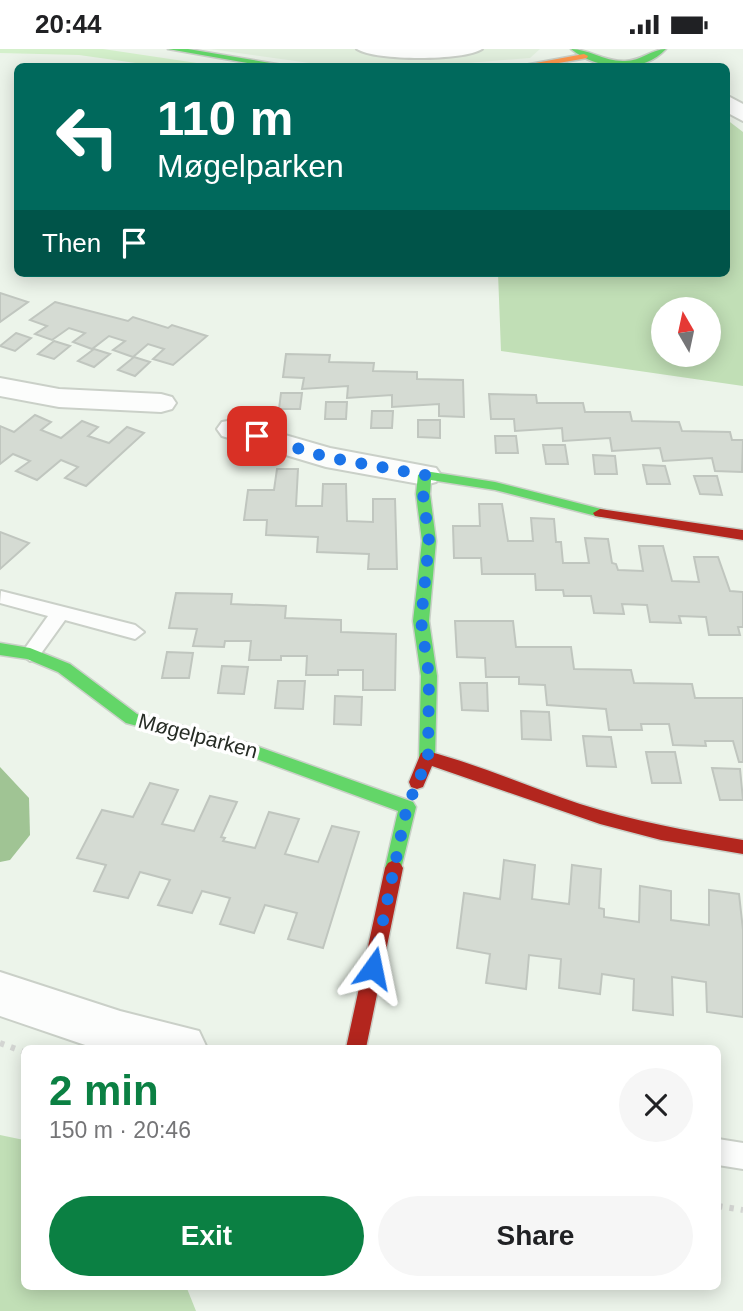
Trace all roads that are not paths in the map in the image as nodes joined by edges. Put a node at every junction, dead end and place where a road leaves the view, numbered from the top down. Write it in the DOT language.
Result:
graph roads {
  1 [pos="172,49"];
  2 [pos="362,49"];
  3 [pos="477,49"];
  4 [pos="662,49"];
  5 [pos="580,52"];
  6 [pos="264,63"];
  7 [pos="535,63"];
  8 [pos="0,387"];
  9 [pos="161,403"];
  10 [pos="233,429"];
  11 [pos="425,475"];
  12 [pos="743,535"];
  13 [pos="1,597"];
  14 [pos="60,613"];
  15 [pos="135,632"];
  16 [pos="0,649"];
  17 [pos="30,654"];
  18 [pos="428,758"];
  19 [pos="407,807"];
  20 [pos="743,847"];
  21 [pos="0,994"];
  22 [pos="169,1045"];
  23 [pos="357,1045"];
  24 [pos="721,1152"];
  25 [pos="743,1156"];
  1 -- 6 [label="street"];
  2 -- 3 [label="lane"];
  4 -- 5 [label="street"];
  5 -- 7 [label="street"];
  8 -- 9 [label="street"];
  10 -- 11 [label="street"];
  11 -- 12 [label="street"];
  11 -- 18 [label="street"];
  13 -- 14 [label="lane"];
  14 -- 15 [label="lane"];
  14 -- 17 [label="lane"];
  16 -- 17 [label="street, Møgelparken"];
  17 -- 19 [label="street, Møgelparken"];
  18 -- 19 [label="street"];
  18 -- 20 [label="street"];
  19 -- 23 [label="street"];
  21 -- 22 [label="street"];
  24 -- 25 [label="lane"];
}
